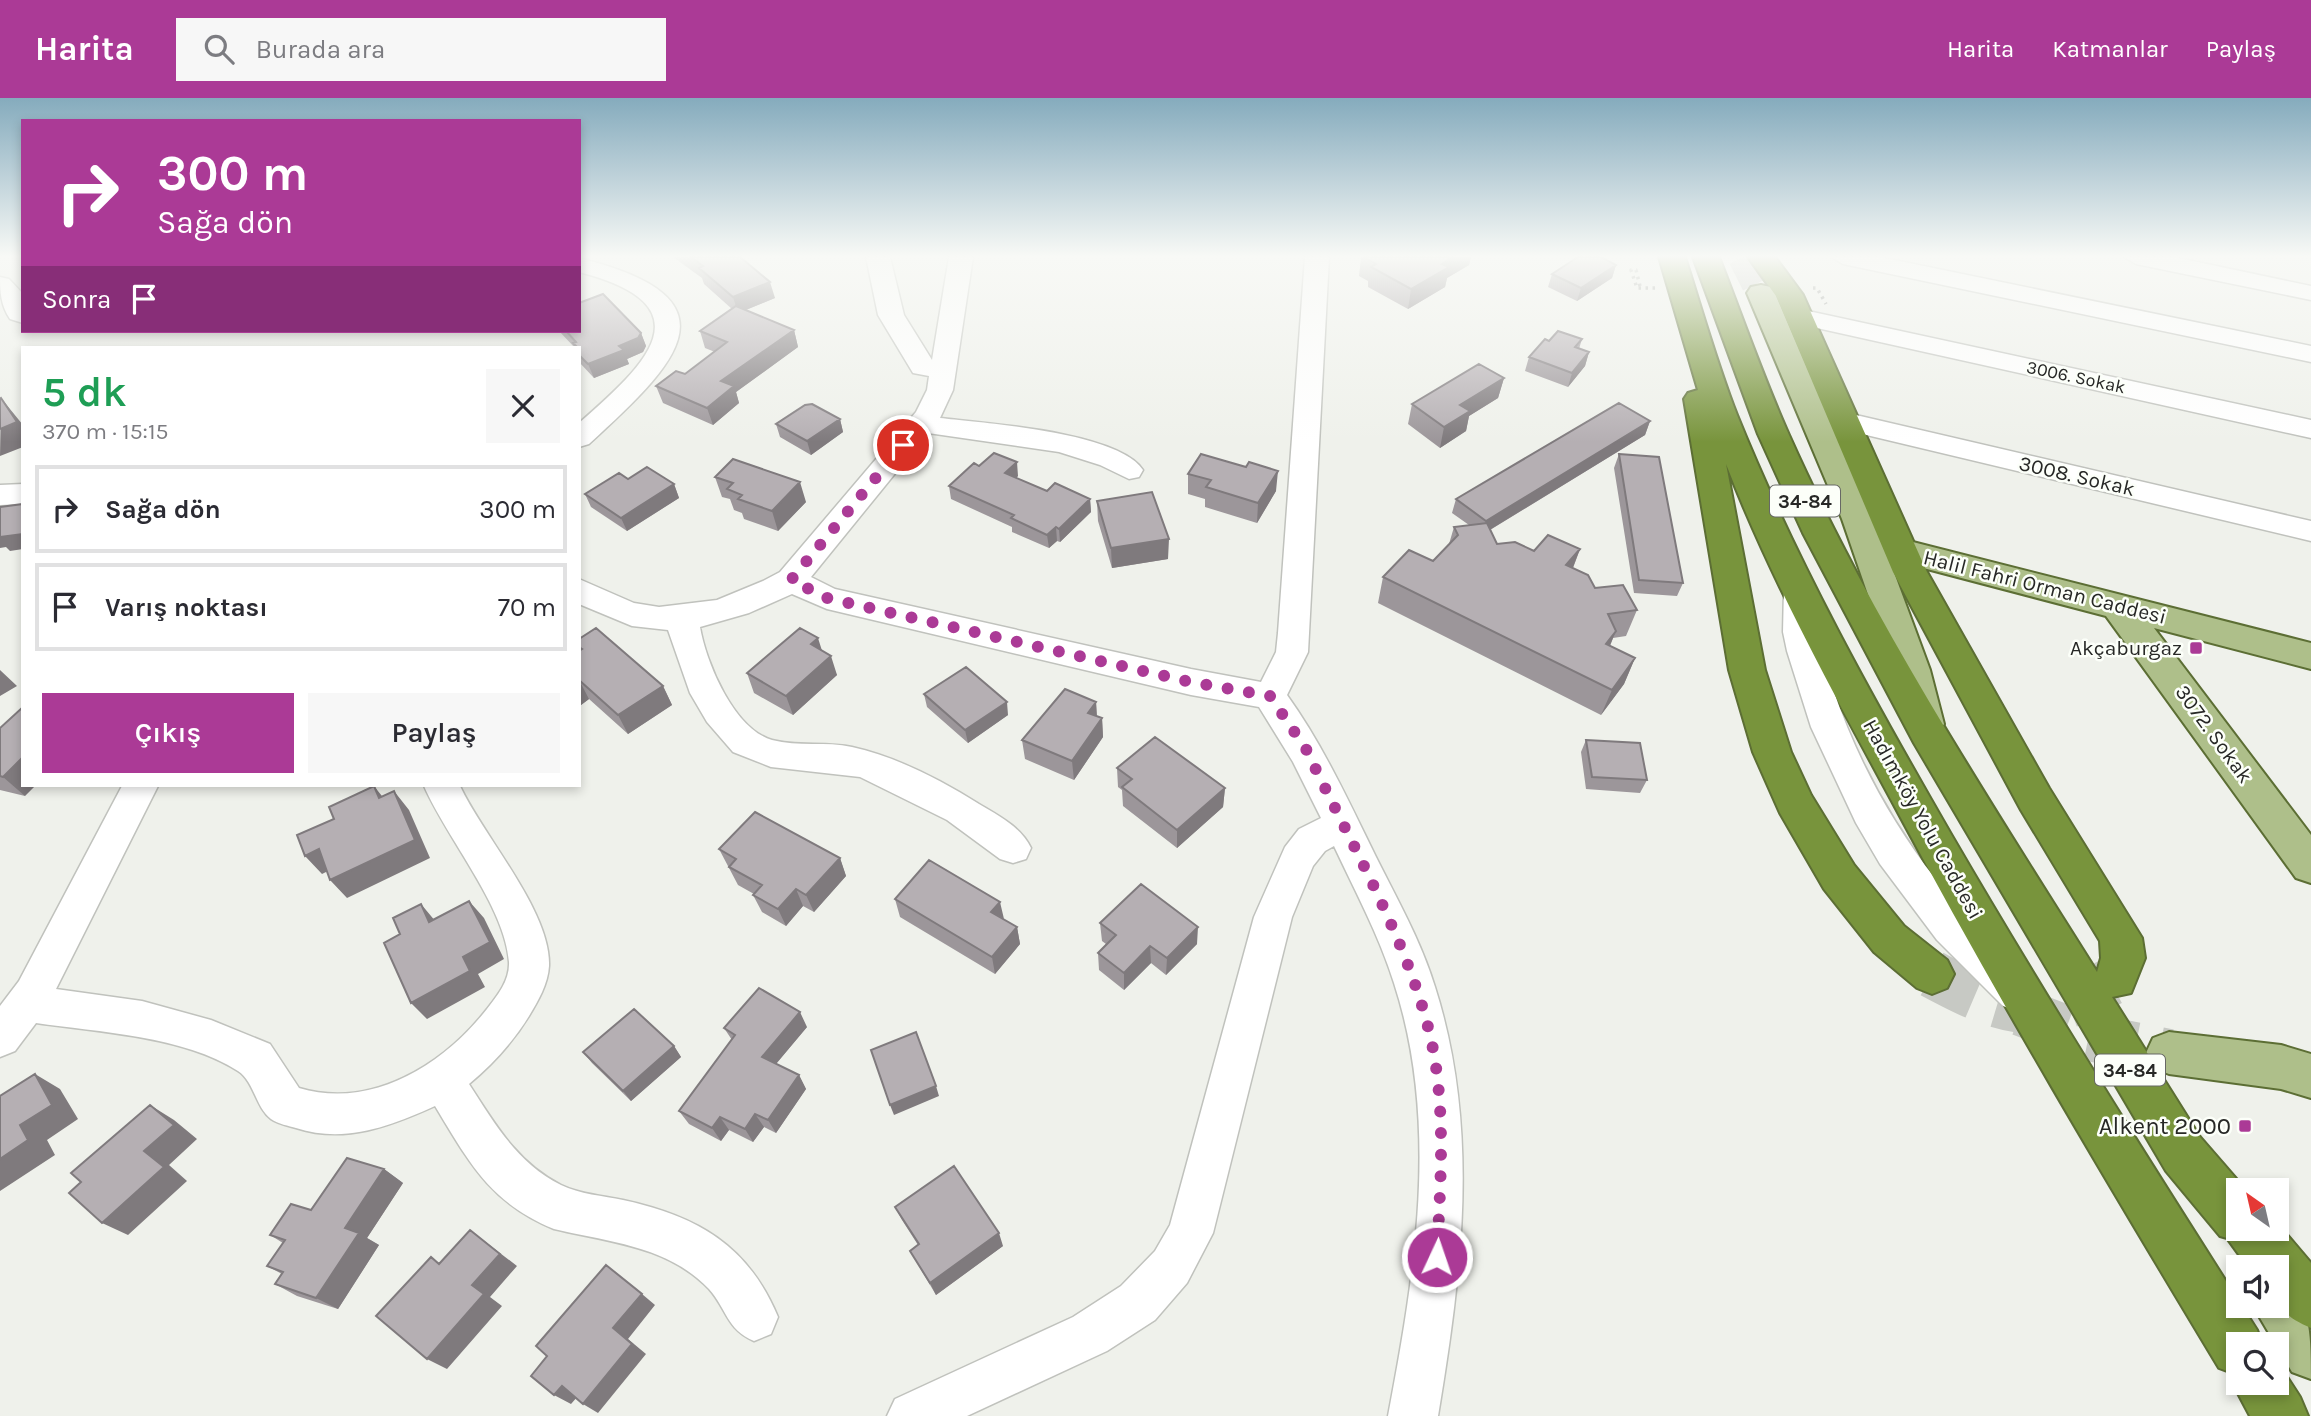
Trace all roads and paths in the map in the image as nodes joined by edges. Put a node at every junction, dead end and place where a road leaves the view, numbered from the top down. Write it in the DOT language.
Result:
graph roads {
  1 [pos="666,319"];
  2 [pos="894,319"];
  3 [pos="952,319"];
  4 [pos="1313,319"];
  5 [pos="1692,319"];
  6 [pos="1727,319"];
  7 [pos="1784,319"];
  8 [pos="1800,319"];
  9 [pos="1806,319"];
  10 [pos="2140,319"];
  11 [pos="1701,345"];
  12 [pos="2311,354"];
  13 [pos="944,370"];
  14 [pos="1843,421"];
  15 [pos="921,424"];
  16 [pos="2311,429"];
  17 [pos="581,436"];
  18 [pos="1129,470"];
  19 [pos="21,494"];
  20 [pos="0,495"];
  21 [pos="2311,530"];
  22 [pos="1900,551"];
  23 [pos="791,580"];
  24 [pos="581,591"];
  25 [pos="2116,604"];
  26 [pos="682,617"];
  27 [pos="2311,656"];
  28 [pos="1270,696"];
  29 [pos="1927,733"];
  30 [pos="140,787"];
  31 [pos="443,787"];
  32 [pos="1342,824"];
  33 [pos="1013,848"];
  34 [pos="2311,866"];
  35 [pos="1932,974"];
  36 [pos="2097,982"];
  37 [pos="26,1003"];
  38 [pos="0,1038"];
  39 [pos="2169,1053"];
  40 [pos="2311,1076"];
  41 [pos="442,1078"];
  42 [pos="2183,1154"];
  43 [pos="2226,1204"];
  44 [pos="2259,1241"];
  45 [pos="2246,1255"];
  46 [pos="2311,1302"];
  47 [pos="754,1317"];
  48 [pos="2288,1318"];
  49 [pos="2228,1332"];
  50 [pos="2311,1353"];
  51 [pos="1422,1365"];
  52 [pos="2267,1395"];
  53 [pos="912,1416"];
  54 [pos="1413,1416"];
  55 [pos="1430,1416"];
  56 [pos="2281,1416"];
  1 -- 17 [label="street"];
  2 -- 13 [label="street"];
  3 -- 13 [label="street"];
  4 -- 28 [label="street"];
  5 -- 11 [label="highway, Hadımköy Yolu Caddesi / 34-84"];
  6 -- 29 [label="highway, 34-84"];
  7 -- 29 [label="main road"];
  8 -- 14 [label="highway"];
  9 -- 16 [label="street, 3006. Sokak"];
  10 -- 12 [label="street"];
  11 -- 35 [label="highway"];
  11 -- 49 [label="highway, Hadımköy Yolu Caddesi / 34-84"];
  13 -- 15 [label="street"];
  14 -- 21 [label="street, 3008. Sokak"];
  14 -- 22 [label="highway"];
  15 -- 18 [label="street"];
  15 -- 23 [label="street"];
  19 -- 20 [label="street"];
  22 -- 25 [label="main road, Halil Fahri Orman Caddesi"];
  22 -- 36 [label="highway"];
  23 -- 26 [label="street"];
  23 -- 28 [label="street"];
  24 -- 26 [label="street"];
  25 -- 27 [label="main road, Halil Fahri Orman Caddesi"];
  25 -- 34 [label="main road, 3072. Sokak"];
  26 -- 33 [label="street"];
  28 -- 32 [label="street"];
  29 -- 36 [label="highway, 34-84"];
  30 -- 37 [label="street"];
  31 -- 41 [label="street"];
  32 -- 51 [label="street"];
  32 -- 53 [label="street"];
  36 -- 42 [label="highway, 34-84"];
  37 -- 38 [label="street"];
  37 -- 41 [label="street"];
  39 -- 40 [label="main road"];
  41 -- 47 [label="street"];
  42 -- 43 [label="highway"];
  42 -- 45 [label="main road, 34-84"];
  44 -- 46 [label="highway"];
  48 -- 50 [label="main road"];
  51 -- 54 [label="street"];
  51 -- 55 [label="street"];
  52 -- 56 [label="highway"];
}
